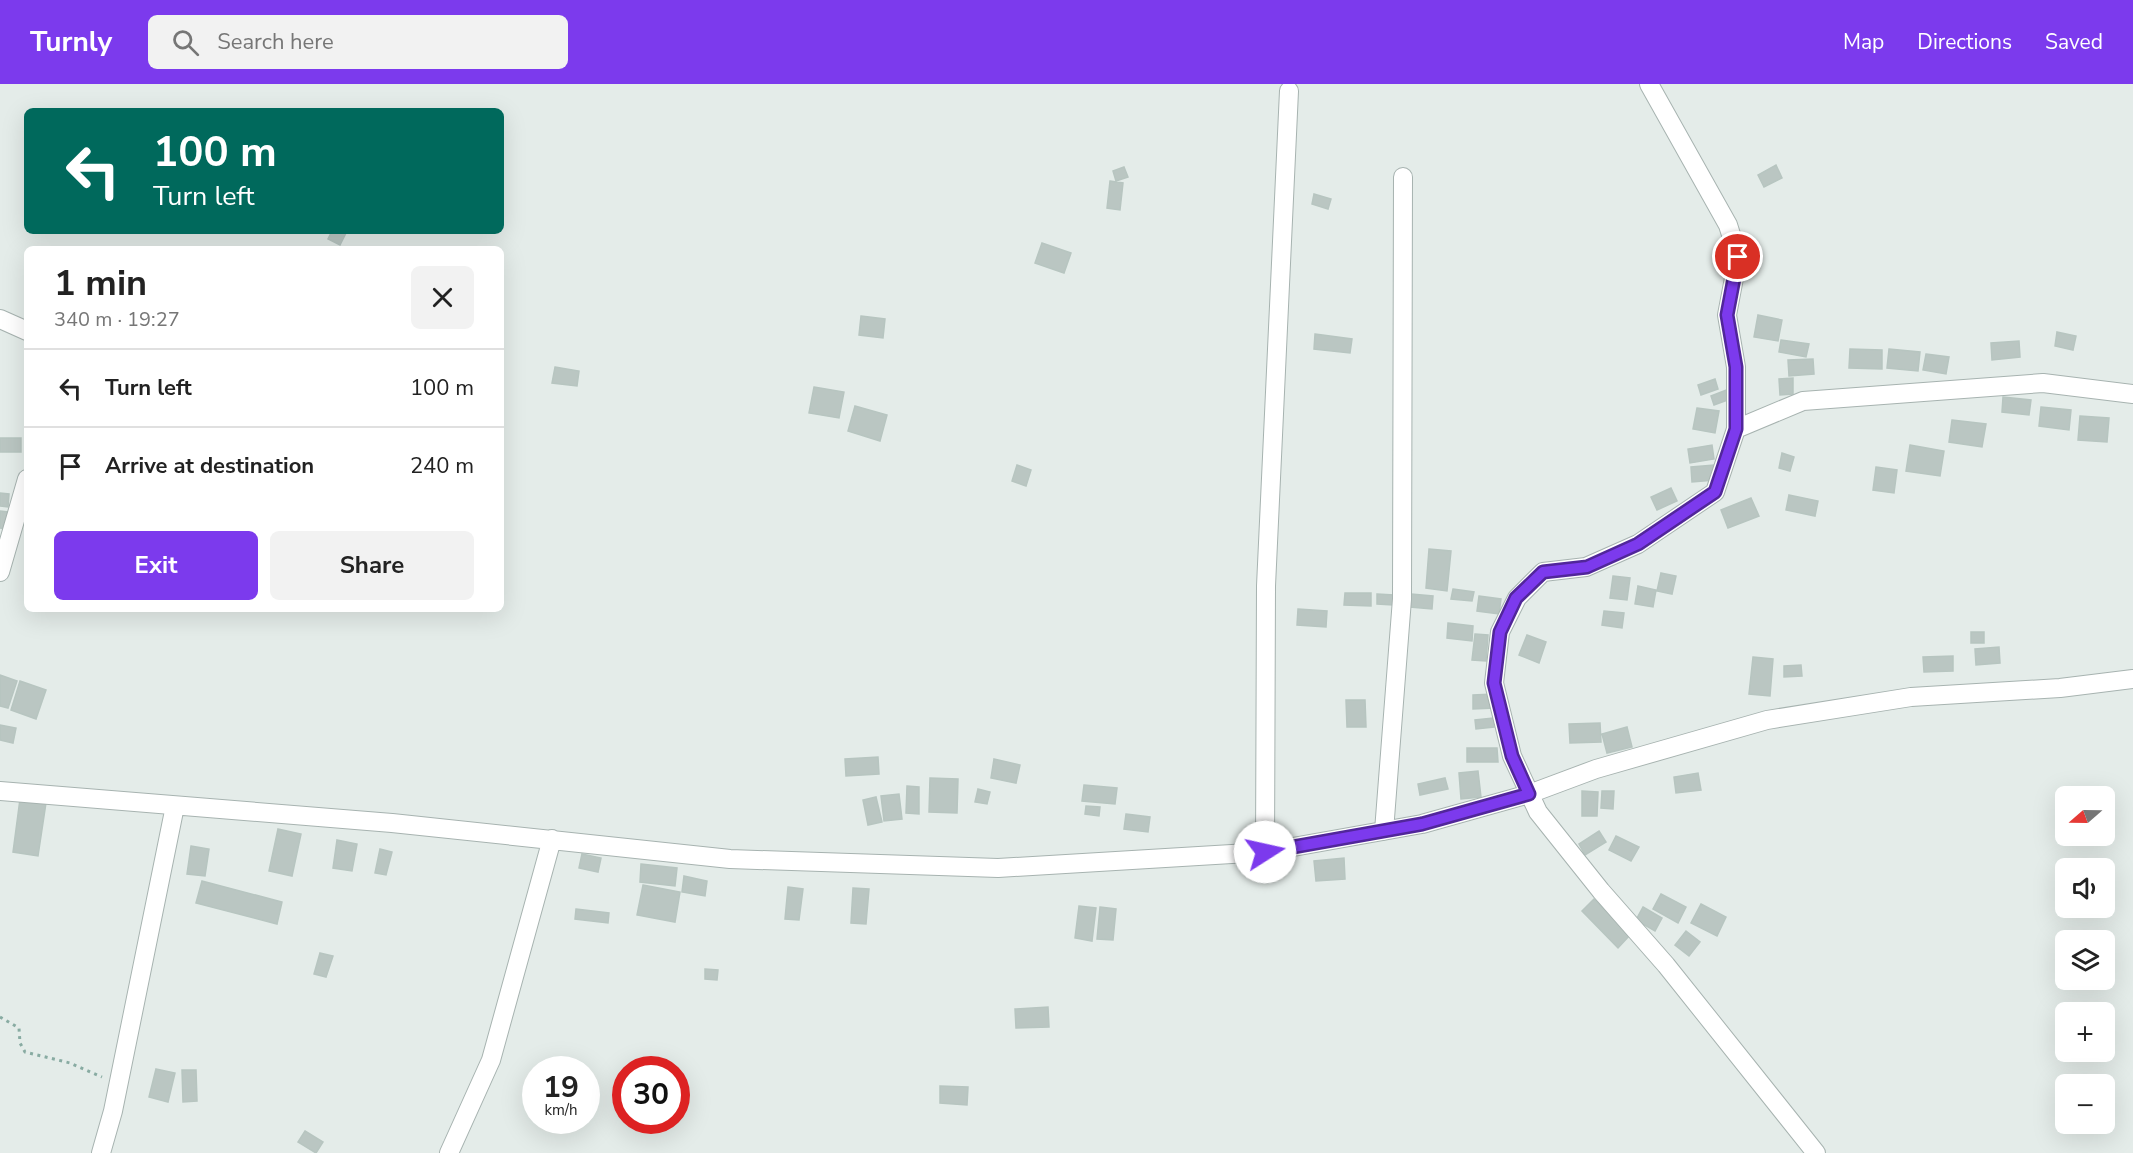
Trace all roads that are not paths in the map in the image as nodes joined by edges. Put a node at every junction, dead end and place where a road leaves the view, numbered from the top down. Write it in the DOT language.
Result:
graph roads {
  1 [pos="1649,84"];
  2 [pos="1289,91"];
  3 [pos="1403,177"];
  4 [pos="0,319"];
  5 [pos="24,330"];
  6 [pos="2133,394"];
  7 [pos="1736,429"];
  8 [pos="24,489"];
  9 [pos="0,572"];
  10 [pos="2133,679"];
  11 [pos="0,791"];
  12 [pos="1529,794"];
  13 [pos="175,806"];
  14 [pos="1383,831"];
  15 [pos="552,839"];
  16 [pos="1265,852"];
  17 [pos="101,1153"];
  18 [pos="449,1153"];
  19 [pos="1816,1153"];
  1 -- 7 [label="street"];
  2 -- 16 [label="street"];
  3 -- 14 [label="street"];
  4 -- 5 [label="street"];
  6 -- 7 [label="street"];
  7 -- 12 [label="street"];
  8 -- 9 [label="street"];
  10 -- 12 [label="street"];
  11 -- 13 [label="street"];
  12 -- 14 [label="street"];
  12 -- 19 [label="street"];
  13 -- 15 [label="street"];
  13 -- 17 [label="street"];
  14 -- 16 [label="street"];
  15 -- 16 [label="street"];
  15 -- 18 [label="street"];
}
